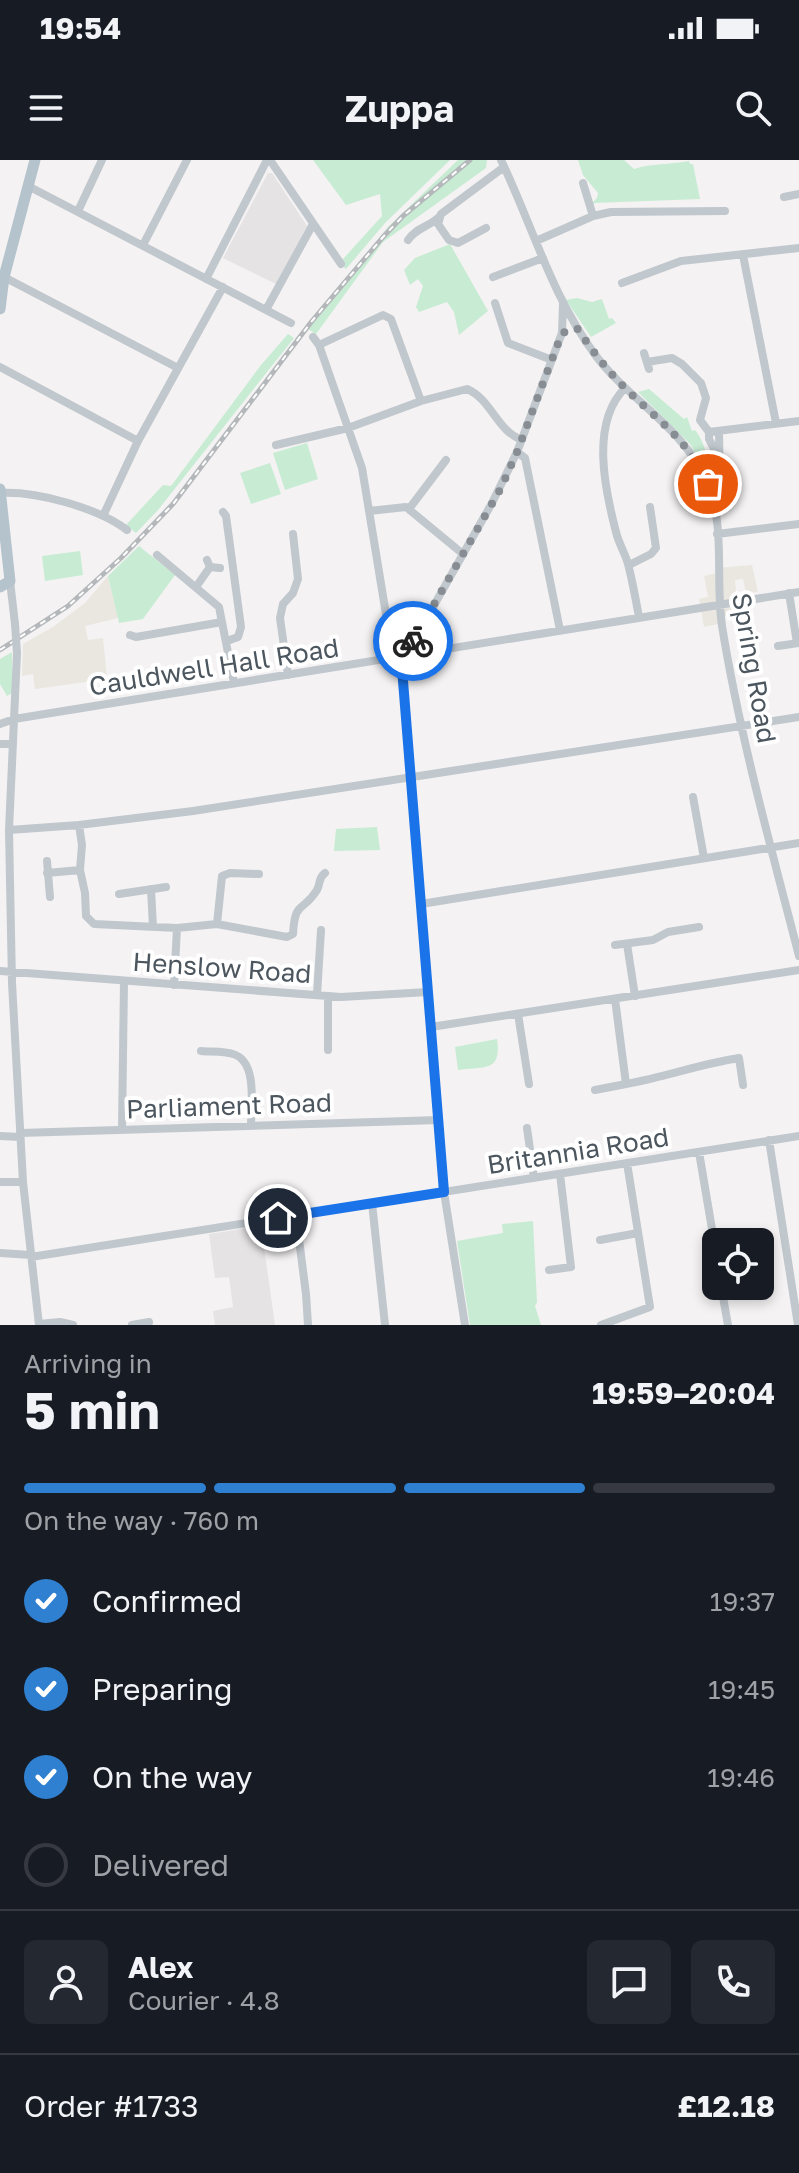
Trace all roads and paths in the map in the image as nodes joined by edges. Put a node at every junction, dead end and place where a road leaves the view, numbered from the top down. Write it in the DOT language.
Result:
graph roads {
  1 [pos="35,160"];
  2 [pos="102,160"];
  3 [pos="187,160"];
  4 [pos="268,160"];
  5 [pos="502,164"];
  6 [pos="583,183"];
  7 [pos="28,186"];
  8 [pos="78,211"];
  9 [pos="725,211"];
  10 [pos="441,214"];
  11 [pos="593,216"];
  12 [pos="313,224"];
  13 [pos="486,228"];
  14 [pos="408,240"];
  15 [pos="536,241"];
  16 [pos="143,245"];
  17 [pos="799,248"];
  18 [pos="743,255"];
  19 [pos="543,258"];
  20 [pos="341,264"];
  21 [pos="4,277"];
  22 [pos="493,277"];
  23 [pos="206,279"];
  24 [pos="622,283"];
  25 [pos="223,287"];
  26 [pos="495,303"];
  27 [pos="563,303"];
  28 [pos="267,308"];
  29 [pos="0,309"];
  30 [pos="291,323"];
  31 [pos="577,328"];
  32 [pos="562,333"];
  33 [pos="552,360"];
  34 [pos="647,361"];
  35 [pos="0,367"];
  36 [pos="178,368"];
  37 [pos="625,388"];
  38 [pos="421,401"];
  39 [pos="799,421"];
  40 [pos="776,423"];
  41 [pos="348,428"];
  42 [pos="714,432"];
  43 [pos="522,440"];
  44 [pos="138,441"];
  45 [pos="276,445"];
  46 [pos="517,452"];
  47 [pos="446,460"];
  48 [pos="0,491"];
  49 [pos="713,501"];
  50 [pos="650,507"];
  51 [pos="409,509"];
  52 [pos="369,511"];
  53 [pos="223,512"];
  54 [pos="103,516"];
  55 [pos="799,524"];
  56 [pos="127,530"];
  57 [pos="2,532"];
  58 [pos="293,534"];
  59 [pos="717,534"];
  60 [pos="463,554"];
  61 [pos="157,555"];
  62 [pos="212,565"];
  63 [pos="629,565"];
  64 [pos="5,584"];
  65 [pos="196,587"];
  66 [pos="794,593"];
  67 [pos="719,605"];
  68 [pos="639,617"];
  69 [pos="222,622"];
  70 [pos="560,630"];
  71 [pos="130,635"];
  72 [pos="227,641"];
  73 [pos="798,643"];
  74 [pos="778,646"];
  75 [pos="401,656"];
  76 [pos="288,675"];
  77 [pos="234,683"];
  78 [pos="799,717"];
  79 [pos="14,719"];
  80 [pos="0,724"];
  81 [pos="742,726"];
  82 [pos="0,744"];
  83 [pos="13,744"];
  84 [pos="411,778"];
  85 [pos="693,797"];
  86 [pos="79,825"];
  87 [pos="9,830"];
  88 [pos="799,843"];
  89 [pos="770,848"];
  90 [pos="704,858"];
  91 [pos="47,861"];
  92 [pos="80,870"];
  93 [pos="47,873"];
  94 [pos="259,874"];
  95 [pos="320,875"];
  96 [pos="5,886"];
  97 [pos="166,887"];
  98 [pos="151,889"];
  99 [pos="119,894"];
  100 [pos="50,897"];
  101 [pos="421,904"];
  102 [pos="217,924"];
  103 [pos="153,927"];
  104 [pos="699,927"];
  105 [pos="177,928"];
  106 [pos="321,930"];
  107 [pos="627,944"];
  108 [pos="615,945"];
  109 [pos="799,956"];
  110 [pos="799,970"];
  111 [pos="0,971"];
  112 [pos="12,971"];
  113 [pos="124,981"];
  114 [pos="174,985"];
  115 [pos="428,992"];
  116 [pos="317,995"];
  117 [pos="328,996"];
  118 [pos="635,996"];
  119 [pos="615,999"];
  120 [pos="518,1014"];
  121 [pos="431,1027"];
  122 [pos="328,1050"];
  123 [pos="201,1051"];
  124 [pos="529,1084"];
  125 [pos="626,1084"];
  126 [pos="743,1085"];
  127 [pos="595,1090"];
  128 [pos="439,1120"];
  129 [pos="251,1126"];
  130 [pos="527,1128"];
  131 [pos="122,1130"];
  132 [pos="20,1135"];
  133 [pos="0,1136"];
  134 [pos="799,1136"];
  135 [pos="769,1140"];
  136 [pos="699,1152"];
  137 [pos="627,1163"];
  138 [pos="560,1174"];
  139 [pos="534,1178"];
  140 [pos="0,1182"];
  141 [pos="23,1182"];
  142 [pos="444,1192"];
  143 [pos="372,1203"];
  144 [pos="296,1216"];
  145 [pos="712,1228"];
  146 [pos="638,1233"];
  147 [pos="600,1240"];
  148 [pos="0,1253"];
  149 [pos="31,1256"];
  150 [pos="549,1270"];
  151 [pos="724,1300"];
  152 [pos="149,1322"];
  153 [pos="39,1324"];
  154 [pos="73,1325"];
  155 [pos="132,1325"];
  156 [pos="308,1325"];
  157 [pos="385,1325"];
  158 [pos="465,1325"];
  159 [pos="601,1325"];
  160 [pos="728,1325"];
  161 [pos="798,1325"];
  1 -- 7 [label="main road"];
  2 -- 8 [label="street"];
  3 -- 16 [label="street"];
  4 -- 12 [label="street"];
  4 -- 23 [label="street"];
  5 -- 10 [label="street"];
  5 -- 15 [label="street, Spring Road"];
  6 -- 11 [label="street"];
  7 -- 8 [label="street"];
  7 -- 21 [label="main road"];
  8 -- 16 [label="street"];
  9 -- 11 [label="street"];
  10 -- 13 [label="street"];
  10 -- 14 [label="street"];
  11 -- 15 [label="street"];
  12 -- 20 [label="street"];
  12 -- 28 [label="street"];
  15 -- 19 [label="street, Spring Road"];
  16 -- 23 [label="street"];
  17 -- 18 [label="street"];
  18 -- 24 [label="street"];
  18 -- 40 [label="street"];
  19 -- 22 [label="street"];
  19 -- 27 [label="street, Spring Road"];
  21 -- 29 [label="main road"];
  21 -- 36 [label="street"];
  23 -- 25 [label="street"];
  25 -- 28 [label="street"];
  25 -- 36 [label="street"];
  26 -- 33 [label="street"];
  27 -- 31 [label="street, Spring Road"];
  27 -- 32 [label="street"];
  28 -- 30 [label="street"];
  31 -- 32 [label="street"];
  31 -- 37 [label="street, Spring Road"];
  32 -- 33 [label="street"];
  33 -- 43 [label="street"];
  34 -- 42 [label="street"];
  35 -- 44 [label="street"];
  36 -- 44 [label="street"];
  37 -- 49 [label="street, Spring Road"];
  37 -- 63 [label="street"];
  38 -- 41 [label="street"];
  38 -- 41 [label="street"];
  38 -- 43 [label="street"];
  39 -- 40 [label="street"];
  40 -- 42 [label="street"];
  41 -- 45 [label="street"];
  41 -- 52 [label="street"];
  42 -- 49 [label="street"];
  43 -- 46 [label="street"];
  44 -- 54 [label="street"];
  46 -- 60 [label="street"];
  46 -- 70 [label="street"];
  47 -- 51 [label="street"];
  48 -- 54 [label="street"];
  48 -- 57 [label="main road"];
  49 -- 59 [label="street, Spring Road"];
  50 -- 63 [label="street"];
  51 -- 52 [label="street"];
  51 -- 60 [label="street"];
  52 -- 75 [label="street"];
  53 -- 72 [label="street"];
  54 -- 56 [label="street"];
  55 -- 59 [label="street"];
  57 -- 64 [label="main road"];
  58 -- 76 [label="street"];
  59 -- 67 [label="street, Spring Road"];
  60 -- 75 [label="street"];
  61 -- 65 [label="street"];
  62 -- 65 [label="street"];
  63 -- 68 [label="street"];
  64 -- 79 [label="street, bridge"];
  65 -- 69 [label="street"];
  66 -- 67 [label="street, Cauldwell Hall Road"];
  66 -- 73 [label="street"];
  67 -- 68 [label="street, Cauldwell Hall Road"];
  67 -- 81 [label="street, Spring Road"];
  68 -- 70 [label="street, Cauldwell Hall Road"];
  69 -- 71 [label="street"];
  69 -- 72 [label="street"];
  70 -- 75 [label="street, Cauldwell Hall Road"];
  72 -- 77 [label="street"];
  73 -- 74 [label="street"];
  75 -- 76 [label="street, Cauldwell Hall Road"];
  75 -- 84 [label="street"];
  76 -- 77 [label="street, Cauldwell Hall Road"];
  77 -- 79 [label="street, Cauldwell Hall Road"];
  78 -- 81 [label="street"];
  79 -- 80 [label="street, Cauldwell Hall Road"];
  79 -- 83 [label="street"];
  81 -- 84 [label="street"];
  81 -- 89 [label="street, Spring Road"];
  82 -- 83 [label="street"];
  83 -- 87 [label="street"];
  84 -- 86 [label="street"];
  84 -- 101 [label="street"];
  85 -- 90 [label="street"];
  86 -- 87 [label="street"];
  86 -- 92 [label="street"];
  87 -- 96 [label="street"];
  88 -- 89 [label="street"];
  89 -- 90 [label="street"];
  89 -- 109 [label="street, Spring Road"];
  90 -- 101 [label="street"];
  91 -- 93 [label="street"];
  92 -- 93 [label="street"];
  92 -- 103 [label="street"];
  93 -- 100 [label="street"];
  94 -- 102 [label="street"];
  95 -- 102 [label="street"];
  96 -- 112 [label="street"];
  97 -- 98 [label="street"];
  98 -- 99 [label="street"];
  98 -- 103 [label="street"];
  101 -- 115 [label="street"];
  102 -- 105 [label="street"];
  103 -- 105 [label="street"];
  104 -- 107 [label="street"];
  105 -- 114 [label="street"];
  106 -- 116 [label="street"];
  107 -- 108 [label="street"];
  107 -- 118 [label="street"];
  110 -- 118 [label="street"];
  111 -- 112 [label="street, Henslow Road"];
  112 -- 113 [label="street, Henslow Road"];
  112 -- 132 [label="street"];
  113 -- 114 [label="street, Henslow Road"];
  113 -- 131 [label="street"];
  114 -- 116 [label="street, Henslow Road"];
  115 -- 117 [label="street, Henslow Road"];
  115 -- 121 [label="street"];
  116 -- 117 [label="street, Henslow Road"];
  117 -- 122 [label="street"];
  118 -- 119 [label="street"];
  119 -- 120 [label="street"];
  119 -- 125 [label="street"];
  120 -- 121 [label="street"];
  120 -- 124 [label="street"];
  121 -- 128 [label="street"];
  123 -- 129 [label="street"];
  125 -- 126 [label="street"];
  125 -- 127 [label="street"];
  128 -- 129 [label="street, Parliament Road"];
  128 -- 142 [label="street"];
  129 -- 131 [label="street, Parliament Road"];
  130 -- 139 [label="street"];
  131 -- 132 [label="street, Parliament Road"];
  132 -- 133 [label="street, Parliament Road"];
  132 -- 141 [label="street"];
  134 -- 135 [label="street, Britannia Road"];
  135 -- 136 [label="street, Britannia Road"];
  135 -- 161 [label="street"];
  136 -- 137 [label="street, Britannia Road"];
  136 -- 145 [label="street"];
  137 -- 138 [label="street, Britannia Road"];
  137 -- 146 [label="street"];
  138 -- 139 [label="street, Britannia Road"];
  138 -- 150 [label="street"];
  139 -- 142 [label="street, Britannia Road"];
  140 -- 141 [label="street"];
  141 -- 149 [label="street"];
  142 -- 143 [label="street, Britannia Road"];
  142 -- 158 [label="street"];
  143 -- 144 [label="street, Britannia Road"];
  143 -- 157 [label="street"];
  144 -- 149 [label="street, Britannia Road"];
  144 -- 156 [label="street"];
  146 -- 147 [label="street"];
  146 -- 159 [label="street"];
  148 -- 149 [label="street, Britannia Road"];
  149 -- 153 [label="street"];
  151 -- 160 [label="street"];
  152 -- 155 [label="street"];
  153 -- 154 [label="street"];
}
